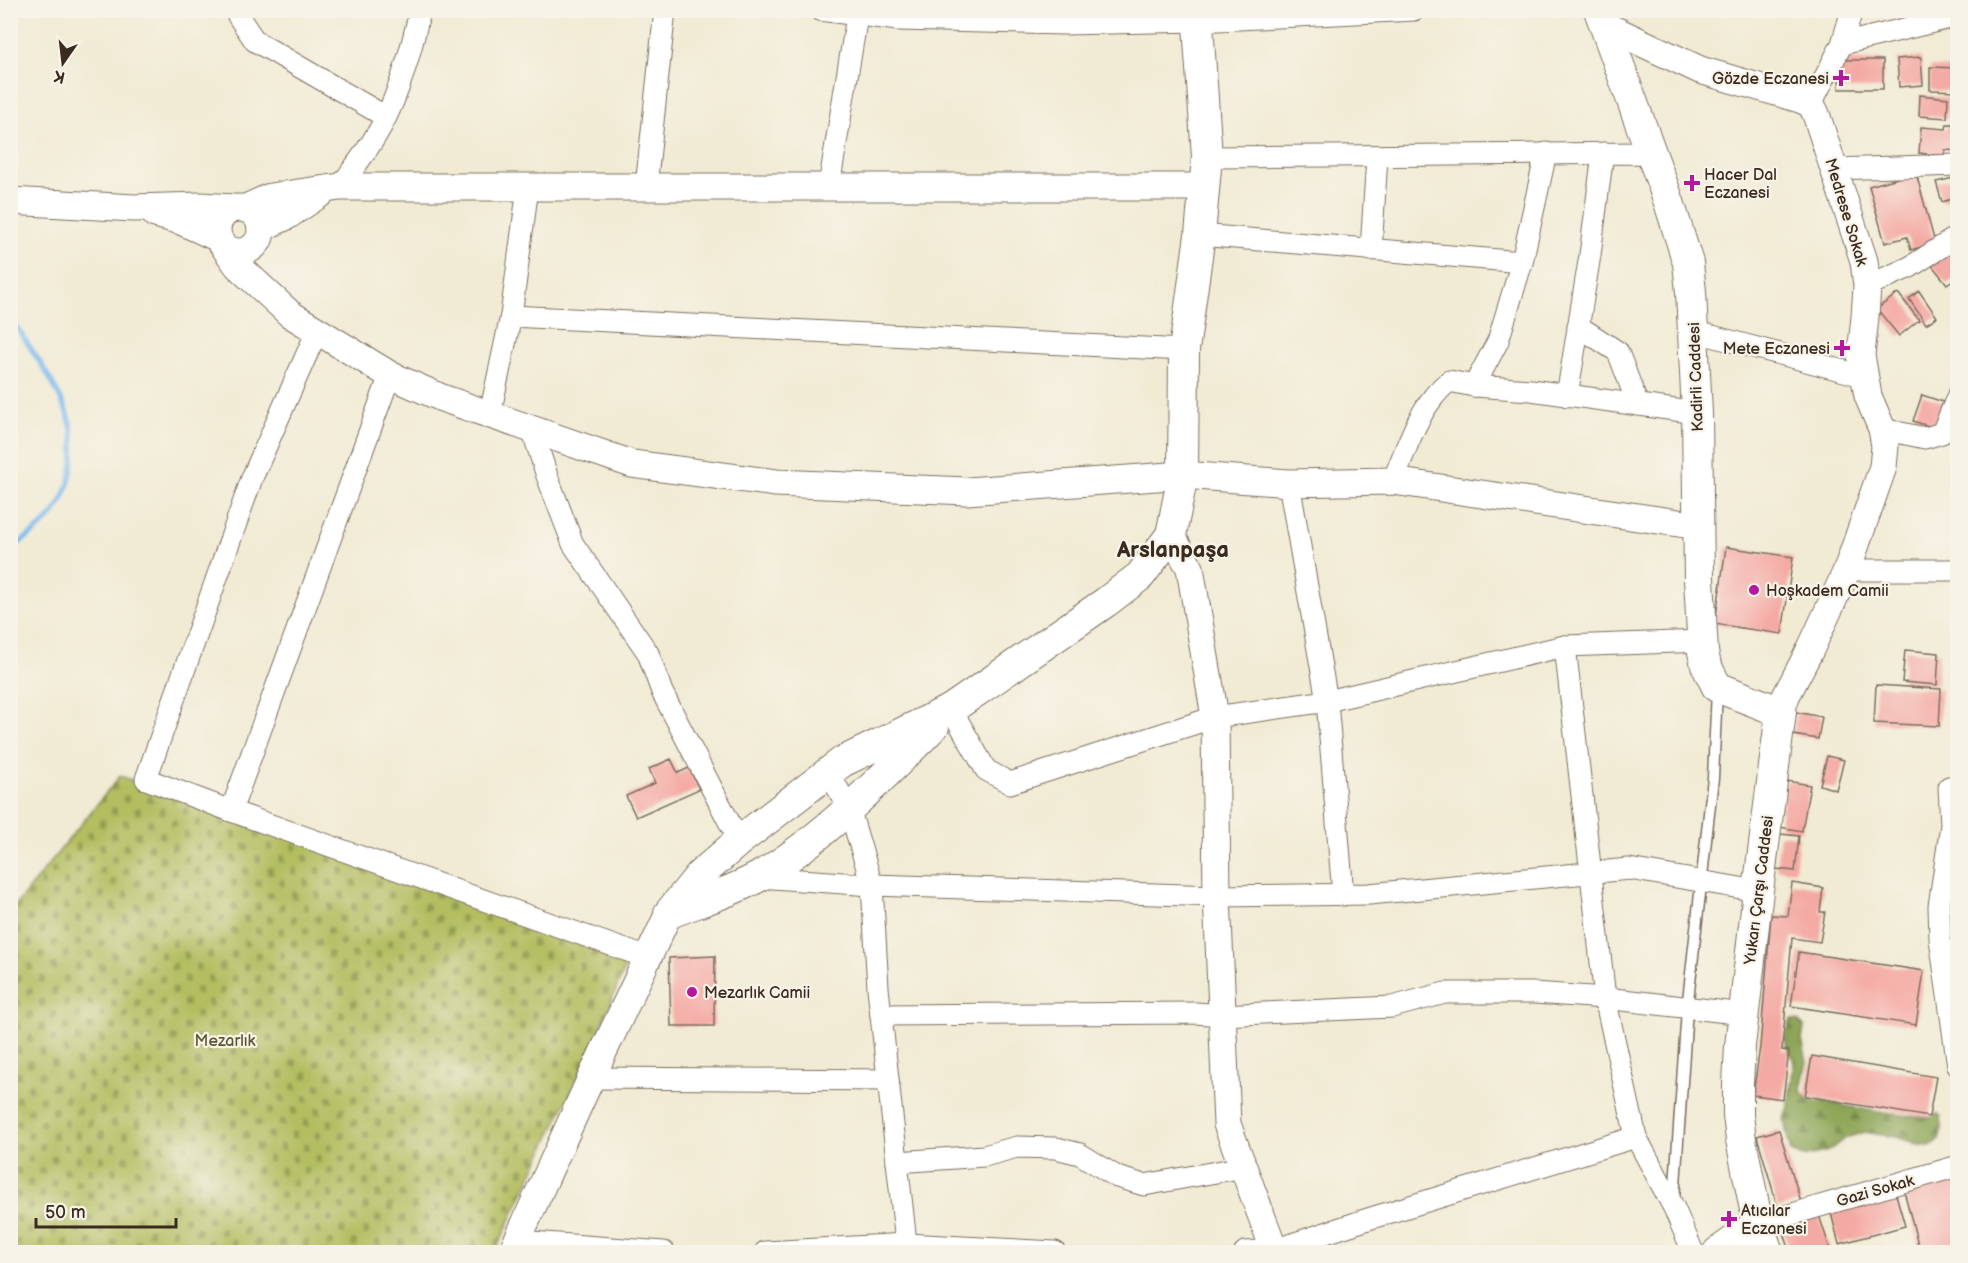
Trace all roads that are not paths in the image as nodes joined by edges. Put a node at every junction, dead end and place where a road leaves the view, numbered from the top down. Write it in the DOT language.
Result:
graph roads {
  1 [pos="420,10"];
  2 [pos="665,10"];
  3 [pos="820,10"];
  4 [pos="1414,10"];
  5 [pos="1852,10"];
  6 [pos="238,13"];
  7 [pos="857,13"];
  8 [pos="1958,15"];
  9 [pos="1197,16"];
  10 [pos="1602,18"];
  11 [pos="1842,44"];
  12 [pos="1811,104"];
  13 [pos="386,117"];
  14 [pos="1546,153"];
  15 [pos="1603,153"];
  16 [pos="1652,155"];
  17 [pos="1207,157"];
  18 [pos="1377,157"];
  19 [pos="1958,165"];
  20 [pos="1834,169"];
  21 [pos="829,186"];
  22 [pos="528,187"];
  23 [pos="646,187"];
  24 [pos="1203,187"];
  25 [pos="333,189"];
  26 [pos="10,201"];
  27 [pos="134,208"];
  28 [pos="250,221"];
  29 [pos="1200,236"];
  30 [pos="1958,236"];
  31 [pos="221,243"];
  32 [pos="1371,250"];
  33 [pos="1522,262"];
  34 [pos="1867,286"];
  35 [pos="290,315"];
  36 [pos="511,316"];
  37 [pos="1578,326"];
  38 [pos="317,331"];
  39 [pos="1693,331"];
  40 [pos="1184,350"];
  41 [pos="390,375"];
  42 [pos="1863,376"];
  43 [pos="1474,386"];
  44 [pos="1958,395"];
  45 [pos="1567,396"];
  46 [pos="1638,405"];
  47 [pos="1696,413"];
  48 [pos="490,414"];
  49 [pos="532,429"];
  50 [pos="1882,429"];
  51 [pos="1183,475"];
  52 [pos="1393,481"];
  53 [pos="1289,483"];
  54 [pos="1699,526"];
  55 [pos="1171,535"];
  56 [pos="1847,570"];
  57 [pos="1958,570"];
  58 [pos="1703,641"];
  59 [pos="1565,646"];
  60 [pos="1717,687"];
  61 [pos="1327,701"];
  62 [pos="951,709"];
  63 [pos="1781,712"];
  64 [pos="1215,717"];
  65 [pos="828,772"];
  66 [pos="1958,786"];
  67 [pos="849,807"];
  68 [pos="231,812"];
  69 [pos="739,841"];
  70 [pos="1591,873"];
  71 [pos="758,877"];
  72 [pos="1700,881"];
  73 [pos="872,885"];
  74 [pos="1758,891"];
  75 [pos="1343,895"];
  76 [pos="1217,896"];
  77 [pos="669,913"];
  78 [pos="648,958"];
  79 [pos="1605,998"];
  80 [pos="1687,1009"];
  81 [pos="1744,1014"];
  82 [pos="881,1015"];
  83 [pos="1222,1015"];
  84 [pos="1954,1015"];
  85 [pos="1958,1066"];
  86 [pos="591,1078"];
  87 [pos="888,1080"];
  88 [pos="1636,1137"];
  89 [pos="897,1162"];
  90 [pos="1958,1166"];
  91 [pos="1244,1167"];
  92 [pos="1674,1208"];
  93 [pos="1758,1224"];
  94 [pos="515,1246"];
  95 [pos="906,1248"];
  96 [pos="1274,1251"];
  97 [pos="664,1252"];
  98 [pos="765,1252"];
  99 [pos="1055,1252"];
  100 [pos="1245,1252"];
  101 [pos="1693,1252"];
  102 [pos="1718,1252"];
  103 [pos="1768,1252"];
  1 -- 13 [label="street"];
  2 -- 23 [label="street"];
  3 -- 7 [label="street"];
  4 -- 9 [label="street"];
  5 -- 11 [label="street"];
  6 -- 13 [label="street"];
  7 -- 9 [label="street"];
  7 -- 21 [label="street"];
  8 -- 11 [label="street"];
  9 -- 17 [label="main road"];
  10 -- 12 [label="street"];
  10 -- 16 [label="main road, Kadirli Caddesi"];
  11 -- 12 [label="street"];
  12 -- 20 [label="street, Medrese Sokak"];
  13 -- 25 [label="street"];
  14 -- 15 [label="street"];
  14 -- 18 [label="street"];
  14 -- 33 [label="street"];
  15 -- 16 [label="street"];
  15 -- 37 [label="street"];
  16 -- 39 [label="main road, Kadirli Caddesi"];
  17 -- 18 [label="street"];
  17 -- 24 [label="main road"];
  18 -- 32 [label="street"];
  19 -- 20 [label="street"];
  20 -- 34 [label="street, Medrese Sokak"];
  21 -- 23 [label="street"];
  21 -- 24 [label="street"];
  22 -- 23 [label="street"];
  22 -- 25 [label="street"];
  22 -- 36 [label="street"];
  24 -- 29 [label="main road"];
  25 -- 28 [label="street"];
  26 -- 27 [label="street"];
  27 -- 28 [label="street"];
  27 -- 31 [label="street"];
  28 -- 31 [label="street"];
  28 -- 31 [label="street"];
  28 -- 35 [label="street"];
  29 -- 32 [label="street"];
  29 -- 40 [label="main road"];
  30 -- 34 [label="street"];
  31 -- 35 [label="street"];
  32 -- 33 [label="street"];
  33 -- 43 [label="street"];
  34 -- 42 [label="street, Medrese Sokak"];
  35 -- 38 [label="street"];
  36 -- 40 [label="street"];
  36 -- 48 [label="street"];
  37 -- 45 [label="street"];
  37 -- 46 [label="street"];
  38 -- 41 [label="street"];
  38 -- 68 [label="street"];
  39 -- 42 [label="street"];
  39 -- 47 [label="main road, Kadirli Caddesi"];
  40 -- 51 [label="main road"];
  41 -- 48 [label="street"];
  41 -- 68 [label="street"];
  42 -- 50 [label="street, Medrese Sokak"];
  43 -- 45 [label="street"];
  43 -- 52 [label="street"];
  44 -- 50 [label="street"];
  45 -- 46 [label="street"];
  46 -- 47 [label="street"];
  47 -- 54 [label="main road, Kadirli Caddesi"];
  48 -- 49 [label="street"];
  49 -- 51 [label="street"];
  49 -- 69 [label="street"];
  50 -- 56 [label="street, Medrese Sokak"];
  51 -- 53 [label="street"];
  51 -- 55 [label="main road"];
  52 -- 53 [label="street"];
  52 -- 54 [label="street"];
  53 -- 61 [label="street"];
  54 -- 58 [label="main road, Kadirli Caddesi"];
  55 -- 62 [label="main road"];
  55 -- 64 [label="street"];
  56 -- 57 [label="street"];
  56 -- 63 [label="street, Yukarı Çarşı Caddesi"];
  58 -- 59 [label="street"];
  58 -- 60 [label="main road, Kadirli Caddesi"];
  59 -- 61 [label="street"];
  59 -- 70 [label="street"];
  60 -- 63 [label="main road"];
  60 -- 72 [label="lane"];
  61 -- 64 [label="street"];
  61 -- 75 [label="street"];
  62 -- 64 [label="street"];
  62 -- 65 [label="main road"];
  62 -- 67 [label="main road"];
  63 -- 74 [label="main road, Yukarı Çarşı Caddesi"];
  64 -- 76 [label="street"];
  65 -- 67 [label="street"];
  65 -- 69 [label="main road"];
  66 -- 84 [label="street"];
  67 -- 71 [label="main road"];
  67 -- 73 [label="street"];
  68 -- 78 [label="street"];
  69 -- 77 [label="main road"];
  70 -- 72 [label="street"];
  70 -- 75 [label="street"];
  70 -- 79 [label="street"];
  71 -- 73 [label="street"];
  71 -- 77 [label="main road"];
  72 -- 74 [label="street"];
  72 -- 80 [label="lane"];
  73 -- 76 [label="street"];
  73 -- 82 [label="street"];
  74 -- 81 [label="main road, Yukarı Çarşı Caddesi"];
  75 -- 76 [label="street"];
  76 -- 83 [label="street"];
  77 -- 78 [label="street"];
  78 -- 86 [label="street"];
  79 -- 80 [label="street"];
  79 -- 83 [label="street"];
  79 -- 88 [label="street"];
  80 -- 81 [label="street"];
  80 -- 92 [label="lane"];
  81 -- 93 [label="main road, Yukarı Çarşı Caddesi"];
  82 -- 83 [label="street"];
  82 -- 87 [label="street"];
  83 -- 91 [label="street"];
  84 -- 85 [label="street"];
  86 -- 87 [label="street"];
  86 -- 94 [label="street"];
  87 -- 89 [label="street"];
  88 -- 92 [label="street"];
  88 -- 96 [label="street"];
  89 -- 91 [label="street"];
  89 -- 95 [label="street"];
  90 -- 93 [label="street, Gazi Sokak"];
  91 -- 96 [label="street"];
  92 -- 101 [label="street"];
  93 -- 102 [label="main road"];
  93 -- 103 [label="main road, Yukarı Çarşı Caddesi"];
  94 -- 97 [label="street"];
  95 -- 98 [label="street"];
  95 -- 99 [label="street"];
  96 -- 100 [label="street"];
}
